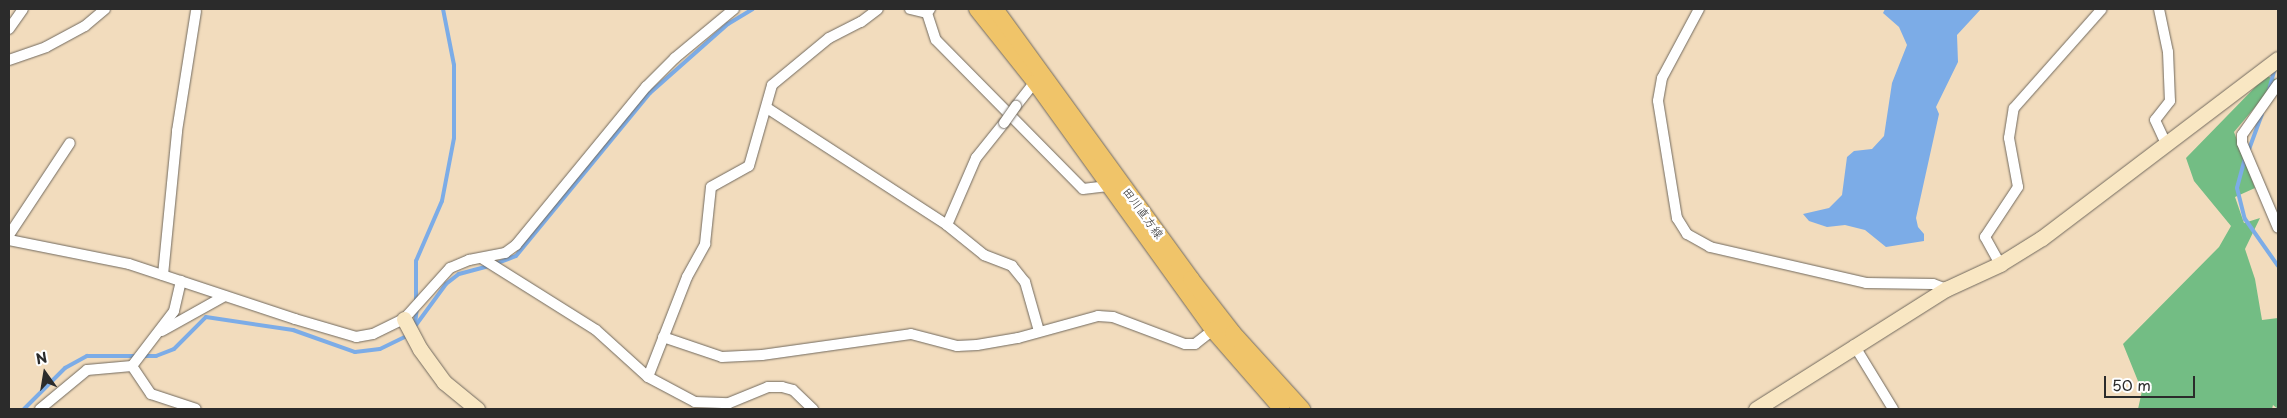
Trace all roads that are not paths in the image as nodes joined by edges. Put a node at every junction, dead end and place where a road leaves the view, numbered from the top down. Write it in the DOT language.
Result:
graph roads {
  1 [pos="23,9"];
  2 [pos="105,9"];
  3 [pos="734,9"];
  4 [pos="878,9"];
  5 [pos="910,9"];
  6 [pos="977,9"];
  7 [pos="995,9"];
  8 [pos="1699,9"];
  9 [pos="2102,9"];
  10 [pos="2158,9"];
  11 [pos="196,11"];
  12 [pos="928,11"];
  13 [pos="9,29"];
  14 [pos="2278,59"];
  15 [pos="9,60"];
  16 [pos="1035,82"];
  17 [pos="2278,84"];
  18 [pos="767,108"];
  19 [pos="70,143"];
  20 [pos="2166,144"];
  21 [pos="1108,186"];
  22 [pos="947,225"];
  23 [pos="2278,228"];
  24 [pos="9,235"];
  25 [pos="9,240"];
  26 [pos="483,259"];
  27 [pos="2000,264"];
  28 [pos="163,275"];
  29 [pos="181,281"];
  30 [pos="1946,290"];
  31 [pos="225,296"];
  32 [pos="405,321"];
  33 [pos="1213,330"];
  34 [pos="1039,331"];
  35 [pos="155,336"];
  36 [pos="663,337"];
  37 [pos="1854,345"];
  38 [pos="134,364"];
  39 [pos="648,377"];
  40 [pos="693,406"];
  41 [pos="40,409"];
  42 [pos="196,409"];
  43 [pos="476,409"];
  44 [pos="813,409"];
  45 [pos="1282,409"];
  46 [pos="1302,409"];
  47 [pos="1756,409"];
  48 [pos="1893,409"];
  1 -- 13 [label="street"];
  2 -- 15 [label="street"];
  3 -- 26 [label="street"];
  4 -- 18 [label="street"];
  5 -- 12 [label="street"];
  6 -- 16 [label="main road, 田川直方線"];
  7 -- 46 [label="main road, 田川直方線"];
  8 -- 30 [label="street"];
  9 -- 27 [label="street"];
  10 -- 20 [label="street"];
  11 -- 28 [label="street"];
  12 -- 21 [label="street"];
  14 -- 20 [label="street"];
  16 -- 21 [label="main road, 田川直方線"];
  16 -- 22 [label="street, bridge"];
  17 -- 23 [label="street"];
  18 -- 22 [label="street"];
  18 -- 36 [label="street"];
  19 -- 24 [label="street"];
  20 -- 27 [label="street"];
  21 -- 33 [label="main road, 田川直方線"];
  22 -- 34 [label="street"];
  25 -- 28 [label="street"];
  26 -- 32 [label="street"];
  26 -- 39 [label="street"];
  27 -- 30 [label="street"];
  28 -- 29 [label="street"];
  29 -- 31 [label="street"];
  29 -- 35 [label="street"];
  30 -- 37 [label="street"];
  31 -- 32 [label="street"];
  31 -- 35 [label="street"];
  32 -- 43 [label="street"];
  33 -- 34 [label="street"];
  33 -- 45 [label="main road, 田川直方線"];
  34 -- 36 [label="street"];
  35 -- 38 [label="street"];
  36 -- 39 [label="street"];
  37 -- 47 [label="street"];
  37 -- 48 [label="street"];
  38 -- 41 [label="street"];
  38 -- 42 [label="street"];
  39 -- 40 [label="street"];
  40 -- 44 [label="street"];
}
